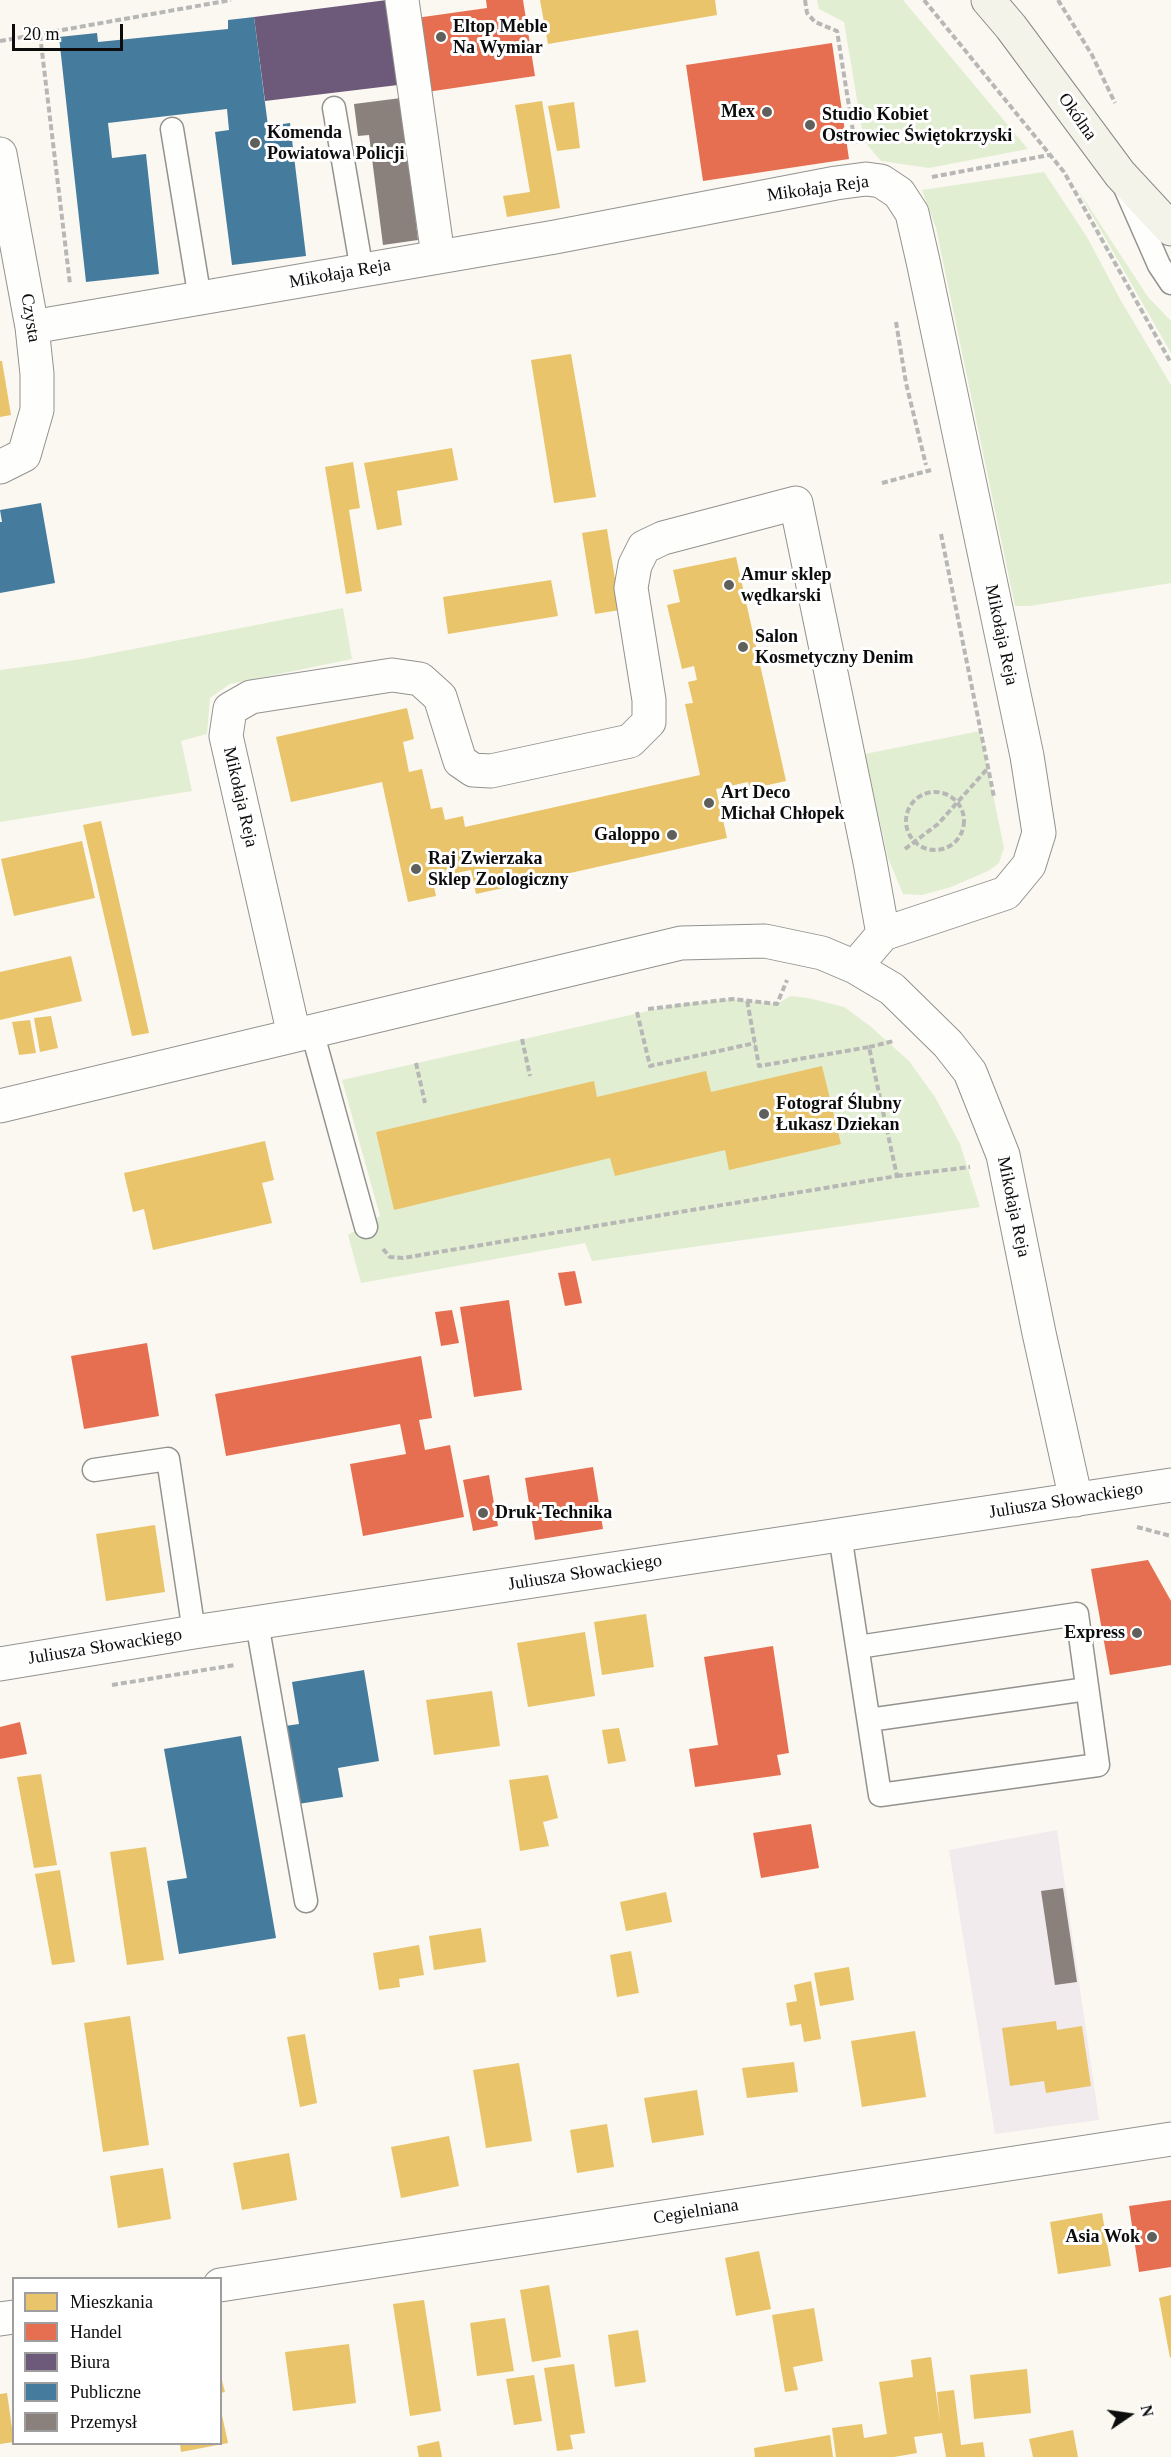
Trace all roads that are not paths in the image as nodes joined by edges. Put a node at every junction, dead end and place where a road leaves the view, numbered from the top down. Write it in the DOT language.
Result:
graph roads {
  1 [pos="402,0"];
  2 [pos="988,0"];
  3 [pos="334,108"];
  4 [pos="172,129"];
  5 [pos="0,154"];
  6 [pos="1120,174"];
  7 [pos="1171,229"];
  8 [pos="438,256"];
  9 [pos="362,271"];
  10 [pos="1171,283"];
  11 [pos="200,299"];
  12 [pos="32,327"];
  13 [pos="12,461"];
  14 [pos="883,934"];
  15 [pos="855,967"];
  16 [pos="303,1033"];
  17 [pos="0,1106"];
  18 [pos="366,1227"];
  19 [pos="94,1470"];
  20 [pos="1171,1485"];
  21 [pos="1076,1500"];
  22 [pos="840,1535"];
  23 [pos="257,1623"];
  24 [pos="194,1632"];
  25 [pos="858,1647"];
  26 [pos="0,1664"];
  27 [pos="1087,1689"];
  28 [pos="869,1720"];
  29 [pos="306,1900"];
  30 [pos="1171,2139"];
  31 [pos="222,2285"];
  1 -- 8 [label="street"];
  2 -- 6 [label="main road, Okólna"];
  3 -- 9 [label="lane"];
  4 -- 11 [label="lane"];
  5 -- 12 [label="street, Czysta"];
  6 -- 7 [label="main road, Okólna"];
  6 -- 10 [label="lane"];
  8 -- 9 [label="street, Mikołaja Reja"];
  8 -- 14 [label="street, Mikołaja Reja"];
  9 -- 11 [label="street, Mikołaja Reja"];
  11 -- 12 [label="street, Mikołaja Reja"];
  12 -- 13 [label="street, Czysta"];
  14 -- 15 [label="street"];
  14 -- 16 [label="street, Mikołaja Reja"];
  15 -- 16 [label="street, Mikołaja Reja"];
  15 -- 21 [label="street, Mikołaja Reja"];
  16 -- 17 [label="street, Mikołaja Reja"];
  16 -- 18 [label="lane"];
  19 -- 24 [label="lane"];
  20 -- 21 [label="street, Juliusza Słowackiego"];
  21 -- 22 [label="street, Juliusza Słowackiego"];
  22 -- 23 [label="street, Juliusza Słowackiego"];
  22 -- 25 [label="lane"];
  23 -- 24 [label="street, Juliusza Słowackiego"];
  23 -- 29 [label="lane"];
  24 -- 26 [label="street, Juliusza Słowackiego"];
  25 -- 27 [label="lane"];
  25 -- 28 [label="lane"];
  27 -- 28 [label="lane"];
  27 -- 28 [label="lane"];
  30 -- 31 [label="street, Cegielniana"];
}
